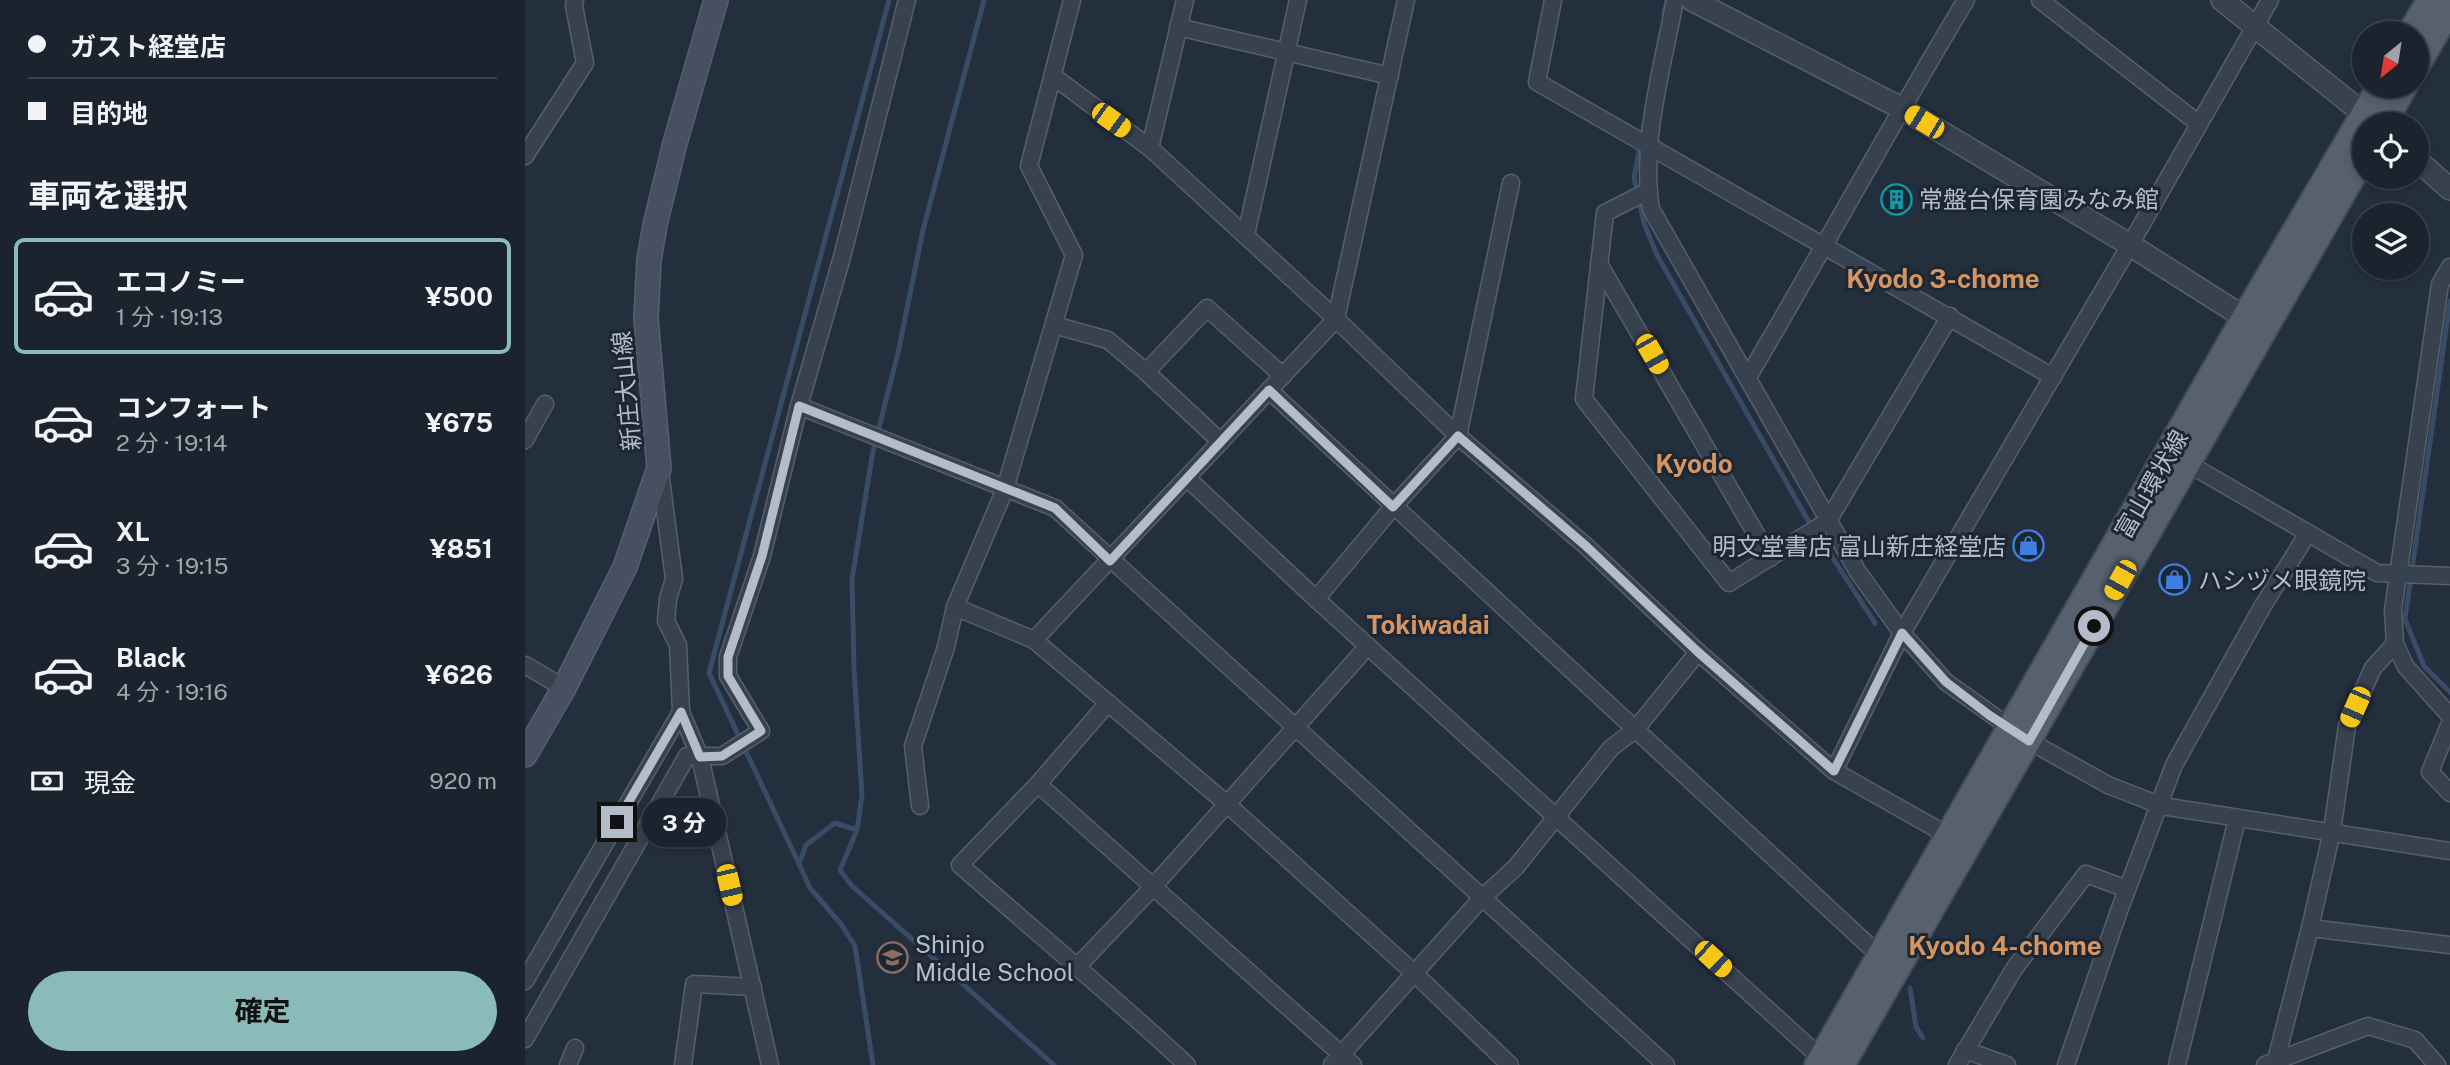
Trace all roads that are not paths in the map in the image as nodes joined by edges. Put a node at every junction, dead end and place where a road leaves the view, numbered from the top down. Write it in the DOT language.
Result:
graph roads {
  1 [pos="716,0"];
  2 [pos="907,0"];
  3 [pos="1072,0"];
  4 [pos="1185,0"];
  5 [pos="1298,0"];
  6 [pos="1406,0"];
  7 [pos="1552,0"];
  8 [pos="1675,0"];
  9 [pos="1692,0"];
  10 [pos="1966,0"];
  11 [pos="2040,0"];
  12 [pos="2222,0"];
  13 [pos="2270,0"];
  14 [pos="2431,0"];
  15 [pos="570,2"];
  16 [pos="2450,6"];
  17 [pos="2418,21"];
  18 [pos="1178,27"];
  19 [pos="2254,27"];
  20 [pos="2429,43"];
  21 [pos="1286,52"];
  22 [pos="1390,76"];
  23 [pos="1053,77"];
  24 [pos="2394,98"];
  25 [pos="1901,108"];
  26 [pos="2363,112"];
  27 [pos="2382,112"];
  28 [pos="2199,124"];
  29 [pos="1648,145"];
  30 [pos="1150,148"];
  31 [pos="525,156"];
  32 [pos="2352,158"];
  33 [pos="2429,171"];
  34 [pos="2352,173"];
  35 [pos="1511,183"];
  36 [pos="2450,189"];
  37 [pos="1648,191"];
  38 [pos="1246,235"];
  39 [pos="2130,245"];
  40 [pos="1825,246"];
  41 [pos="1599,264"];
  42 [pos="2450,267"];
  43 [pos="1950,316"];
  44 [pos="1336,318"];
  45 [pos="2254,324"];
  46 [pos="1054,325"];
  47 [pos="1146,372"];
  48 [pos="1283,376"];
  49 [pos="1748,377"];
  50 [pos="2053,377"];
  51 [pos="1269,390"];
  52 [pos="545,404"];
  53 [pos="799,406"];
  54 [pos="1458,436"];
  55 [pos="525,440"];
  56 [pos="1221,442"];
  57 [pos="2187,463"];
  58 [pos="659,468"];
  59 [pos="1187,478"];
  60 [pos="1005,489"];
  61 [pos="1393,507"];
  62 [pos="1828,521"];
  63 [pos="2308,533"];
  64 [pos="1770,558"];
  65 [pos="1110,561"];
  66 [pos="2399,575"];
  67 [pos="2450,576"];
  68 [pos="1316,599"];
  69 [pos="955,607"];
  70 [pos="1902,633"];
  71 [pos="1034,640"];
  72 [pos="2395,644"];
  73 [pos="1367,646"];
  74 [pos="1698,652"];
  75 [pos="525,665"];
  76 [pos="564,688"];
  77 [pos="1108,703"];
  78 [pos="681,712"];
  79 [pos="2450,716"];
  80 [pos="2450,723"];
  81 [pos="1295,728"];
  82 [pos="1635,730"];
  83 [pos="2020,735"];
  84 [pos="525,755"];
  85 [pos="700,757"];
  86 [pos="1834,771"];
  87 [pos="1038,784"];
  88 [pos="2450,793"];
  89 [pos="1227,804"];
  90 [pos="2159,805"];
  91 [pos="920,806"];
  92 [pos="1556,817"];
  93 [pos="2237,819"];
  94 [pos="2332,831"];
  95 [pos="1949,836"];
  96 [pos="2450,851"];
  97 [pos="1151,888"];
  98 [pos="2127,890"];
  99 [pos="1482,899"];
  100 [pos="2310,928"];
  101 [pos="2450,945"];
  102 [pos="1880,956"];
  103 [pos="1076,968"];
  104 [pos="1415,973"];
  105 [pos="525,981"];
  106 [pos="753,987"];
  107 [pos="525,1039"];
  108 [pos="575,1048"];
  109 [pos="1965,1050"];
  110 [pos="1342,1062"];
  111 [pos="1827,1063"];
  112 [pos="2271,1063"];
  113 [pos="568,1065"];
  114 [pos="683,1065"];
  115 [pos="770,1065"];
  116 [pos="1187,1065"];
  117 [pos="1510,1065"];
  118 [pos="1666,1065"];
  119 [pos="1957,1065"];
  120 [pos="2007,1065"];
  121 [pos="2066,1065"];
  122 [pos="2177,1065"];
  123 [pos="2437,1065"];
  1 -- 58 [label="main road, 新庄大山線"];
  2 -- 53 [label="street"];
  3 -- 23 [label="street"];
  4 -- 18 [label="street"];
  5 -- 21 [label="street"];
  6 -- 22 [label="street"];
  7 -- 29 [label="street"];
  8 -- 29 [label="street"];
  9 -- 25 [label="street"];
  10 -- 25 [label="street"];
  11 -- 28 [label="street"];
  12 -- 19 [label="street"];
  13 -- 19 [label="street"];
  14 -- 17 [label="main road"];
  15 -- 31 [label="street"];
  16 -- 20 [label="main road"];
  18 -- 21 [label="street"];
  18 -- 30 [label="street"];
  19 -- 26 [label="street"];
  19 -- 28 [label="street"];
  21 -- 22 [label="street"];
  21 -- 38 [label="street"];
  22 -- 44 [label="street"];
  23 -- 30 [label="street"];
  23 -- 46 [label="street"];
  24 -- 27 [label="main road, 富山環状線"];
  25 -- 39 [label="street"];
  25 -- 40 [label="street"];
  28 -- 39 [label="street"];
  29 -- 37 [label="street"];
  29 -- 40 [label="street"];
  30 -- 38 [label="street"];
  32 -- 45 [label="main road, 富山環状線"];
  33 -- 36 [label="street"];
  34 -- 45 [label="main road, 富山環状線"];
  35 -- 54 [label="street"];
  37 -- 41 [label="street"];
  37 -- 49 [label="street"];
  38 -- 44 [label="street"];
  39 -- 45 [label="street"];
  39 -- 50 [label="street"];
  40 -- 43 [label="street"];
  40 -- 49 [label="street"];
  41 -- 64 [label="street"];
  41 -- 64 [label="street"];
  42 -- 66 [label="street"];
  43 -- 50 [label="street"];
  43 -- 62 [label="street"];
  44 -- 48 [label="street"];
  44 -- 54 [label="street"];
  45 -- 57 [label="main road, 富山環状線"];
  45 -- 83 [label="main road, 富山環状線"];
  46 -- 47 [label="street"];
  46 -- 60 [label="street"];
  47 -- 48 [label="street"];
  47 -- 56 [label="street"];
  48 -- 51 [label="street"];
  49 -- 62 [label="street"];
  50 -- 70 [label="street"];
  51 -- 56 [label="street"];
  51 -- 61 [label="street"];
  52 -- 55 [label="street"];
  53 -- 60 [label="street"];
  53 -- 85 [label="street"];
  54 -- 61 [label="street"];
  54 -- 74 [label="street"];
  56 -- 59 [label="street"];
  57 -- 63 [label="street"];
  57 -- 83 [label="main road, 富山環状線"];
  58 -- 76 [label="main road, 新庄大山線"];
  58 -- 78 [label="street"];
  59 -- 65 [label="street"];
  59 -- 68 [label="street"];
  60 -- 65 [label="street"];
  60 -- 69 [label="street"];
  61 -- 68 [label="street"];
  61 -- 82 [label="street"];
  62 -- 64 [label="street"];
  62 -- 70 [label="street"];
  63 -- 66 [label="street"];
  63 -- 90 [label="street"];
  65 -- 71 [label="street"];
  65 -- 81 [label="street"];
  66 -- 67 [label="street"];
  66 -- 72 [label="street"];
  68 -- 73 [label="street"];
  69 -- 71 [label="street"];
  69 -- 91 [label="street"];
  70 -- 83 [label="street"];
  70 -- 86 [label="street"];
  71 -- 77 [label="street"];
  72 -- 79 [label="street"];
  72 -- 94 [label="street"];
  73 -- 81 [label="street"];
  73 -- 92 [label="street"];
  74 -- 82 [label="street"];
  74 -- 86 [label="street"];
  75 -- 76 [label="street"];
  76 -- 84 [label="main road, 新庄大山線"];
  77 -- 87 [label="street"];
  77 -- 89 [label="street"];
  78 -- 85 [label="street"];
  78 -- 105 [label="street"];
  80 -- 88 [label="street"];
  81 -- 89 [label="street"];
  81 -- 99 [label="street"];
  82 -- 92 [label="street"];
  82 -- 102 [label="street"];
  83 -- 90 [label="street"];
  83 -- 95 [label="main road, 富山環状線"];
  83 -- 111 [label="main road, 富山環状線"];
  85 -- 106 [label="street"];
  85 -- 107 [label="street"];
  86 -- 95 [label="street"];
  87 -- 97 [label="street"];
  87 -- 103 [label="street"];
  89 -- 97 [label="street"];
  89 -- 104 [label="street"];
  90 -- 93 [label="street"];
  90 -- 98 [label="street"];
  92 -- 99 [label="street"];
  92 -- 111 [label="street"];
  93 -- 94 [label="street"];
  93 -- 122 [label="street"];
  94 -- 96 [label="street"];
  94 -- 100 [label="street"];
  95 -- 102 [label="main road, 富山環状線"];
  97 -- 103 [label="street"];
  97 -- 110 [label="street"];
  98 -- 109 [label="street"];
  98 -- 121 [label="street"];
  99 -- 104 [label="street"];
  99 -- 118 [label="street"];
  100 -- 101 [label="street"];
  100 -- 112 [label="street"];
  102 -- 111 [label="main road, 富山環状線"];
  103 -- 116 [label="street"];
  104 -- 110 [label="street"];
  104 -- 117 [label="street"];
  106 -- 114 [label="street"];
  106 -- 115 [label="street"];
  108 -- 113 [label="street"];
  109 -- 119 [label="street"];
  109 -- 120 [label="street"];
  112 -- 123 [label="street"];
}
